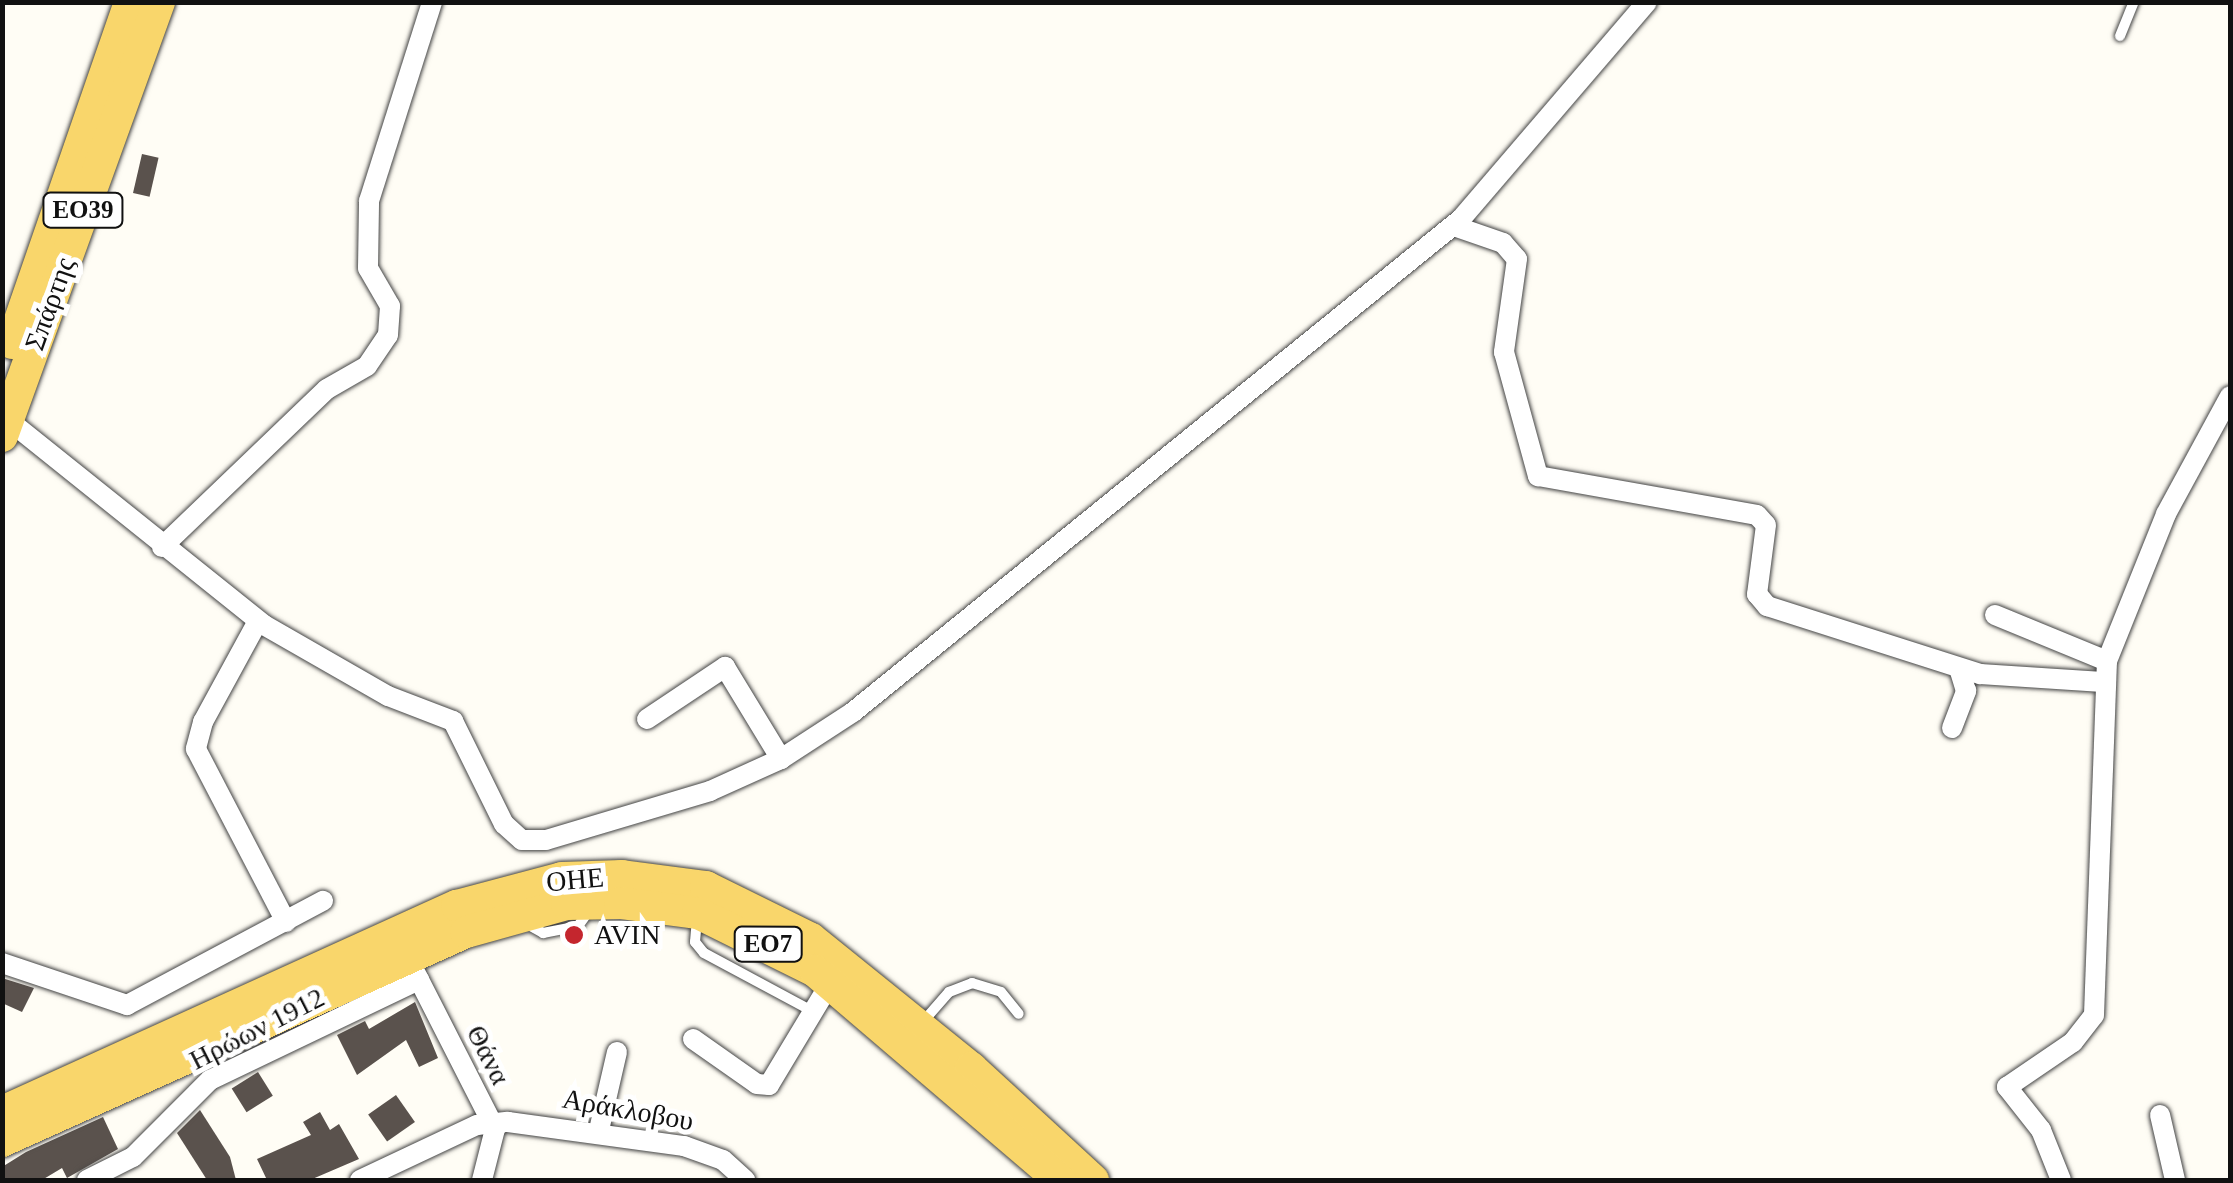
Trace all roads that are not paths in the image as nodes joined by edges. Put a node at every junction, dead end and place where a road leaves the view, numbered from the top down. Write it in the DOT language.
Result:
graph roads {
  1 [pos="158,2"];
  2 [pos="1646,2"];
  3 [pos="2134,2"];
  4 [pos="426,5"];
  5 [pos="120,6"];
  6 [pos="2120,36"];
  7 [pos="1454,226"];
  8 [pos="2,372"];
  9 [pos="2230,396"];
  10 [pos="5,423"];
  11 [pos="162,547"];
  12 [pos="1995,615"];
  13 [pos="258,621"];
  14 [pos="1959,668"];
  15 [pos="2105,671"];
  16 [pos="647,719"];
  17 [pos="1952,728"];
  18 [pos="781,759"];
  19 [pos="323,901"];
  20 [pos="698,913"];
  21 [pos="286,922"];
  22 [pos="408,958"];
  23 [pos="2,963"];
  24 [pos="831,982"];
  25 [pos="815,1012"];
  26 [pos="1019,1014"];
  27 [pos="921,1024"];
  28 [pos="693,1039"];
  29 [pos="618,1052"];
  30 [pos="2,1112"];
  31 [pos="2160,1116"];
  32 [pos="492,1122"];
  33 [pos="600,1130"];
  34 [pos="2,1141"];
  35 [pos="740,1178"];
  36 [pos="87,1180"];
  37 [pos="360,1180"];
  38 [pos="482,1180"];
  39 [pos="1060,1180"];
  40 [pos="1092,1180"];
  41 [pos="2061,1180"];
  42 [pos="2175,1180"];
  1 -- 10 [label="main road, Σπάρτης / ΕΟ39"];
  2 -- 7 [label="street"];
  3 -- 6 [label="lane"];
  4 -- 11 [label="street"];
  5 -- 8 [label="main road, Σπάρτης / ΕΟ39"];
  7 -- 14 [label="street"];
  7 -- 18 [label="street"];
  9 -- 15 [label="street"];
  10 -- 11 [label="street"];
  11 -- 13 [label="street"];
  12 -- 15 [label="street"];
  13 -- 18 [label="street"];
  13 -- 21 [label="street"];
  14 -- 15 [label="street"];
  14 -- 17 [label="street"];
  15 -- 41 [label="street"];
  16 -- 18 [label="street"];
  19 -- 21 [label="street"];
  20 -- 22 [label="main road, ΟΗΕ / ΕΟ7"];
  20 -- 24 [label="main road, ΟΗΕ / ΕΟ7"];
  20 -- 25 [label="lane"];
  21 -- 23 [label="street"];
  22 -- 27 [label="main road, ΟΗΕ / ΕΟ7"];
  22 -- 30 [label="main road, ΟΗΕ / ΕΟ7"];
  22 -- 32 [label="street, Θάνα"];
  22 -- 34 [label="main road, ΟΗΕ / ΕΟ7"];
  22 -- 36 [label="street, Ηρώων 1912"];
  24 -- 25 [label="street"];
  24 -- 39 [label="main road, ΟΗΕ / ΕΟ7"];
  25 -- 28 [label="street"];
  26 -- 27 [label="lane"];
  27 -- 40 [label="main road, ΟΗΕ / ΕΟ7"];
  29 -- 33 [label="street"];
  31 -- 42 [label="street"];
  32 -- 33 [label="street, Αράκλοβου"];
  32 -- 37 [label="street"];
  32 -- 38 [label="street, Θάνα"];
  33 -- 35 [label="street, Αράκλοβου"];
}
